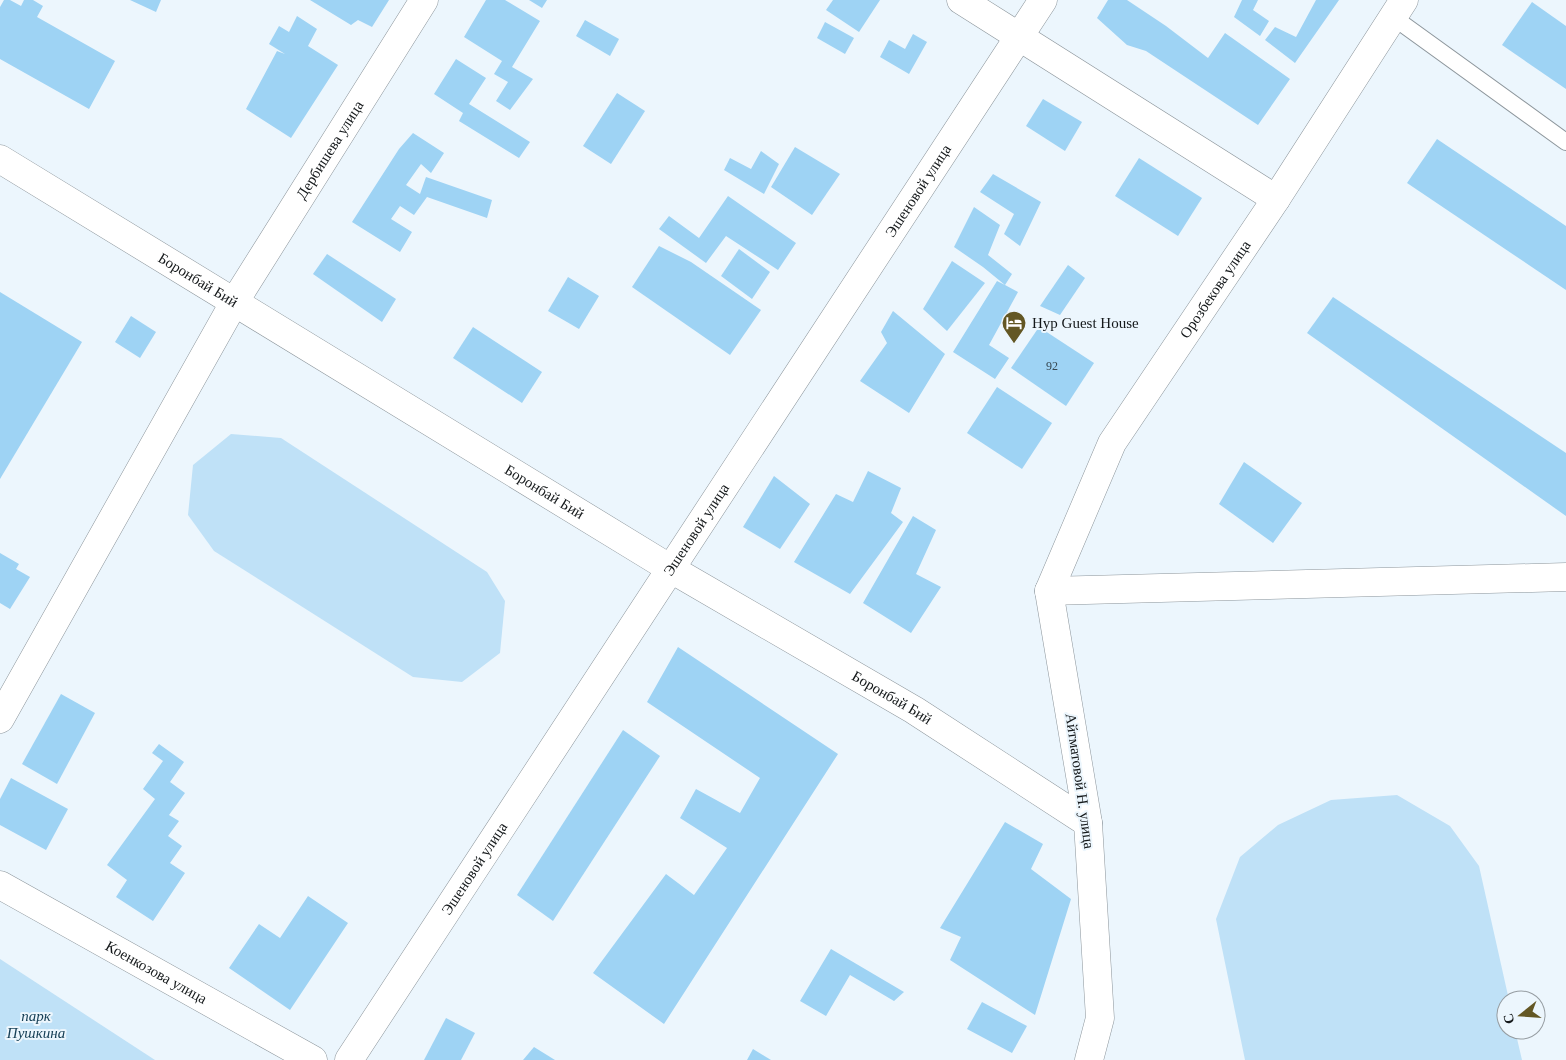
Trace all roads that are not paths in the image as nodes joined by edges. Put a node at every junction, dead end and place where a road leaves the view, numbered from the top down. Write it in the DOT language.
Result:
graph roads {
  1 [pos="424,0"];
  2 [pos="961,0"];
  3 [pos="1043,0"];
  4 [pos="1398,8"];
  5 [pos="1019,37"];
  6 [pos="1566,142"];
  7 [pos="0,159"];
  8 [pos="1276,199"];
  9 [pos="235,301"];
  10 [pos="671,569"];
  11 [pos="1566,577"];
  12 [pos="1050,591"];
  13 [pos="0,719"];
  14 [pos="1088,823"];
  15 [pos="0,885"];
  16 [pos="313,1060"];
  17 [pos="349,1060"];
  18 [pos="1090,1060"];
  1 -- 9 [label="street, Дербишева улица"];
  2 -- 5 [label="street"];
  3 -- 5 [label="street, Эшеновой улица"];
  4 -- 6 [label="lane"];
  4 -- 8 [label="street, Орозбекова улица"];
  5 -- 8 [label="street"];
  5 -- 10 [label="street, Эшеновой улица"];
  7 -- 9 [label="street, Боронбай Бий"];
  8 -- 12 [label="street, Орозбекова улица"];
  9 -- 10 [label="street, Боронбай Бий"];
  9 -- 13 [label="street, Дербишева улица"];
  10 -- 14 [label="street, Боронбай Бий"];
  10 -- 17 [label="street, Эшеновой улица"];
  11 -- 12 [label="street"];
  12 -- 14 [label="street, Айтматовой Н. улица"];
  14 -- 18 [label="street, Айтматовой Н. улица"];
  15 -- 16 [label="street, Коенкозова улица"];
}
